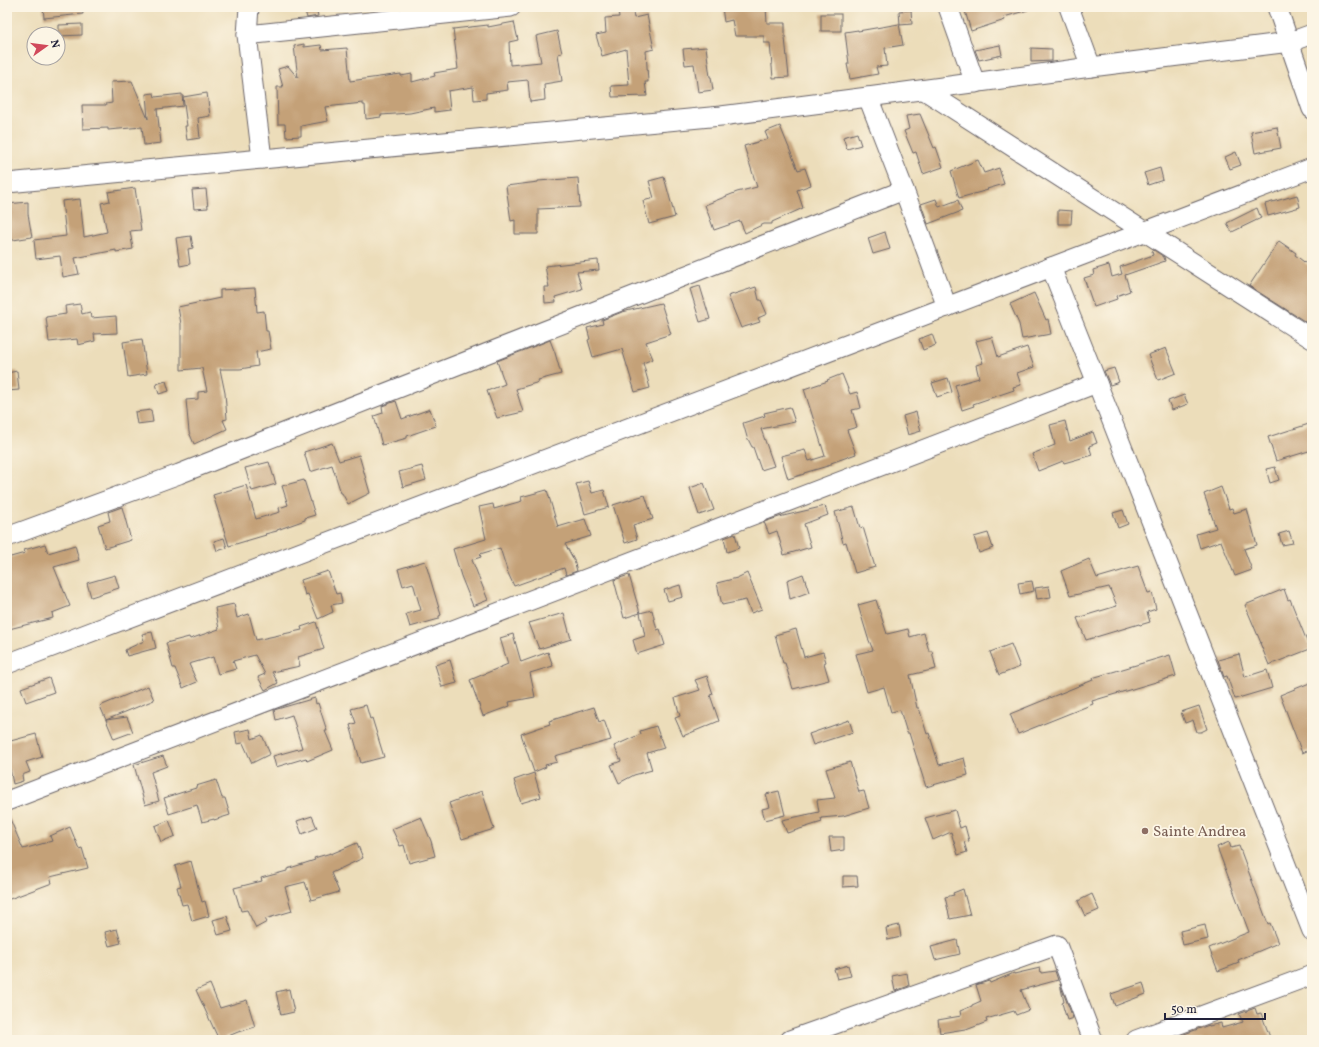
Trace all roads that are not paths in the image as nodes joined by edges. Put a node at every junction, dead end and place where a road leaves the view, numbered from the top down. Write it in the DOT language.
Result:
graph roads {
  1 [pos="249,7"];
  2 [pos="511,7"];
  3 [pos="948,7"];
  4 [pos="1069,7"];
  5 [pos="1277,7"];
  6 [pos="247,34"];
  7 [pos="1312,34"];
  8 [pos="1290,42"];
  9 [pos="1091,67"];
  10 [pos="975,83"];
  11 [pos="924,90"];
  12 [pos="868,97"];
  13 [pos="1312,109"];
  14 [pos="262,159"];
  15 [pos="1312,168"];
  16 [pos="7,183"];
  17 [pos="904,190"];
  18 [pos="1145,231"];
  19 [pos="1051,267"];
  20 [pos="947,307"];
  21 [pos="1312,339"];
  22 [pos="1097,383"];
  23 [pos="7,537"];
  24 [pos="7,664"];
  25 [pos="7,801"];
  26 [pos="1312,931"];
  27 [pos="1312,975"];
  28 [pos="790,1040"];
  29 [pos="1093,1040"];
  30 [pos="1136,1040"];
  1 -- 6 [label="street"];
  2 -- 6 [label="street"];
  3 -- 10 [label="street"];
  4 -- 9 [label="street"];
  5 -- 8 [label="street"];
  6 -- 14 [label="street"];
  7 -- 8 [label="street"];
  8 -- 9 [label="street"];
  8 -- 13 [label="street"];
  9 -- 10 [label="street"];
  10 -- 11 [label="street"];
  11 -- 12 [label="street"];
  11 -- 18 [label="street"];
  12 -- 14 [label="street"];
  12 -- 17 [label="street"];
  14 -- 16 [label="street"];
  15 -- 18 [label="street"];
  17 -- 20 [label="street"];
  17 -- 23 [label="street"];
  18 -- 19 [label="street"];
  18 -- 21 [label="street"];
  19 -- 20 [label="street"];
  19 -- 22 [label="street"];
  20 -- 24 [label="street"];
  22 -- 25 [label="street"];
  22 -- 26 [label="street"];
  27 -- 30 [label="street"];
  28 -- 29 [label="street"];
}
